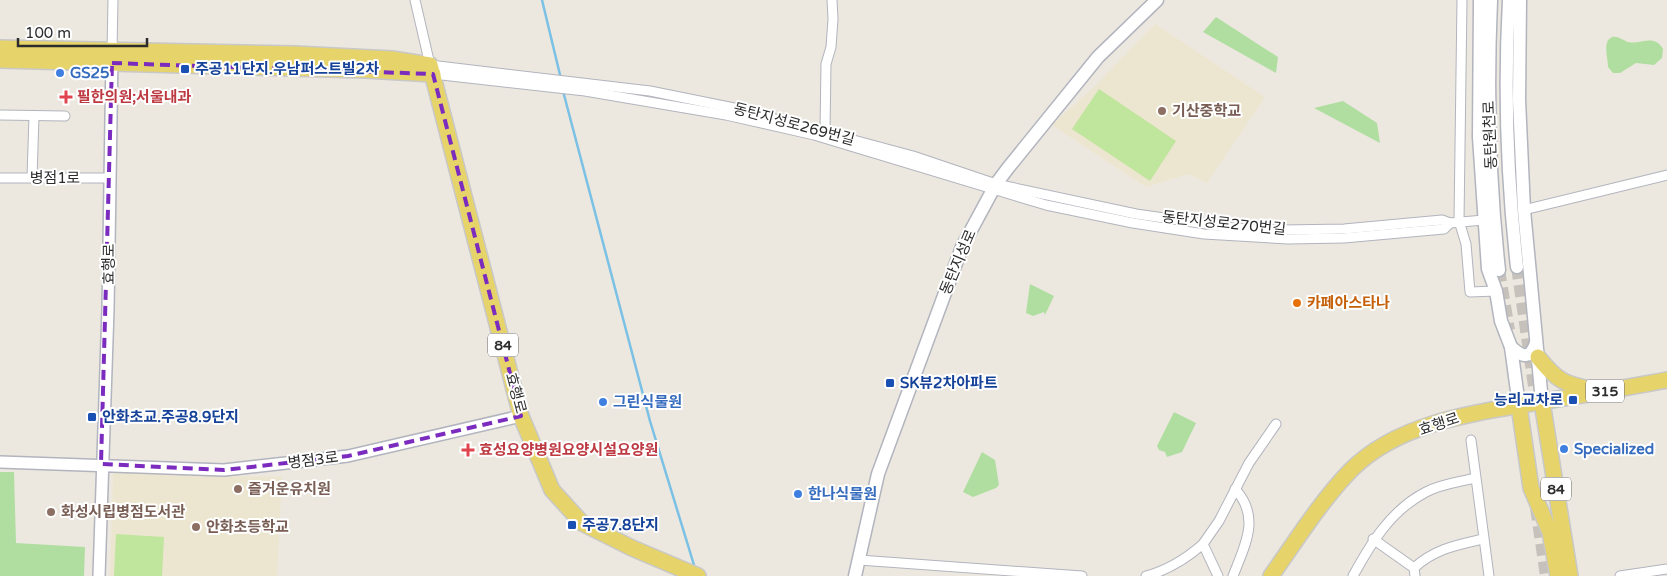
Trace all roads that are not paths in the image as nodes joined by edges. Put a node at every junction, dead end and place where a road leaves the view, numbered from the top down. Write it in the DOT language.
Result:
graph roads {
  1 [pos="113,0"];
  2 [pos="415,0"];
  3 [pos="832,0"];
  4 [pos="1157,0"];
  5 [pos="1462,0"];
  6 [pos="1480,0"];
  7 [pos="1491,0"];
  8 [pos="1509,0"];
  9 [pos="1520,0"];
  10 [pos="0,48"];
  11 [pos="112,57"];
  12 [pos="0,60"];
  13 [pos="432,70"];
  14 [pos="586,87"];
  15 [pos="0,115"];
  16 [pos="34,116"];
  17 [pos="65,116"];
  18 [pos="825,131"];
  19 [pos="1667,175"];
  20 [pos="0,178"];
  21 [pos="32,178"];
  22 [pos="109,178"];
  23 [pos="994,187"];
  24 [pos="1524,210"];
  25 [pos="1484,220"];
  26 [pos="1454,222"];
  27 [pos="1517,267"];
  28 [pos="1500,270"];
  29 [pos="1496,291"];
  30 [pos="1511,347"];
  31 [pos="1537,350"];
  32 [pos="1667,380"];
  33 [pos="1603,391"];
  34 [pos="1542,402"];
  35 [pos="1519,406"];
  36 [pos="521,416"];
  37 [pos="1276,424"];
  38 [pos="1471,440"];
  39 [pos="0,462"];
  40 [pos="101,464"];
  41 [pos="1475,478"];
  42 [pos="1235,489"];
  43 [pos="1373,539"];
  44 [pos="1483,539"];
  45 [pos="1203,544"];
  46 [pos="858,560"];
  47 [pos="1667,569"];
  48 [pos="1414,572"];
  49 [pos="99,576"];
  50 [pos="698,576"];
  51 [pos="855,576"];
  52 [pos="1082,576"];
  53 [pos="1146,576"];
  54 [pos="1218,576"];
  55 [pos="1233,576"];
  56 [pos="1271,576"];
  57 [pos="1353,576"];
  58 [pos="1488,576"];
  59 [pos="1558,576"];
  60 [pos="1570,576"];
  61 [pos="1620,576"];
  1 -- 11 [label="street, 효행로"];
  2 -- 13 [label="street"];
  3 -- 18 [label="street"];
  4 -- 23 [label="main road, 동탄지성로"];
  5 -- 26 [label="street"];
  6 -- 25 [label="main road"];
  7 -- 28 [label="main road, 동탄원천로"];
  8 -- 27 [label="main road, 동탄원천로"];
  9 -- 24 [label="main road"];
  10 -- 11 [label="main road"];
  11 -- 12 [label="main road"];
  11 -- 13 [label="main road"];
  11 -- 22 [label="street, 효행로"];
  13 -- 14 [label="street"];
  13 -- 36 [label="main road, 효행로 / 84"];
  14 -- 18 [label="street, 동탄지성로269번길"];
  14 -- 23 [label="street"];
  15 -- 16 [label="street"];
  16 -- 17 [label="street"];
  16 -- 21 [label="street"];
  18 -- 23 [label="street, 동탄지성로269번길"];
  19 -- 24 [label="street"];
  20 -- 21 [label="street, 병점1로"];
  21 -- 22 [label="street, 병점1로"];
  22 -- 40 [label="street, 효행로"];
  23 -- 26 [label="street"];
  23 -- 46 [label="main road, 동탄지성로"];
  24 -- 31 [label="main road"];
  25 -- 26 [label="street"];
  25 -- 29 [label="main road"];
  26 -- 29 [label="street"];
  29 -- 30 [label="main road"];
  30 -- 31 [label="main road"];
  30 -- 35 [label="main road"];
  31 -- 33 [label="main road"];
  31 -- 34 [label="main road"];
  32 -- 33 [label="main road, 효행로 / 315"];
  33 -- 34 [label="main road, 효행로 / 315"];
  34 -- 35 [label="main road, 효행로"];
  34 -- 60 [label="main road, 84"];
  35 -- 56 [label="main road, 효행로"];
  35 -- 59 [label="main road, 84"];
  36 -- 40 [label="street, 병점3로"];
  36 -- 50 [label="main road, 효행로 / 84"];
  37 -- 42 [label="street"];
  38 -- 41 [label="street"];
  39 -- 40 [label="street, 병점3로"];
  40 -- 49 [label="street"];
  41 -- 43 [label="street"];
  41 -- 44 [label="street"];
  42 -- 45 [label="street"];
  42 -- 55 [label="street"];
  43 -- 48 [label="street"];
  43 -- 57 [label="street"];
  44 -- 48 [label="street"];
  44 -- 58 [label="street"];
  45 -- 53 [label="street"];
  45 -- 54 [label="street"];
  46 -- 51 [label="main road, 동탄지성로"];
  46 -- 52 [label="street"];
  47 -- 61 [label="street"];
}
